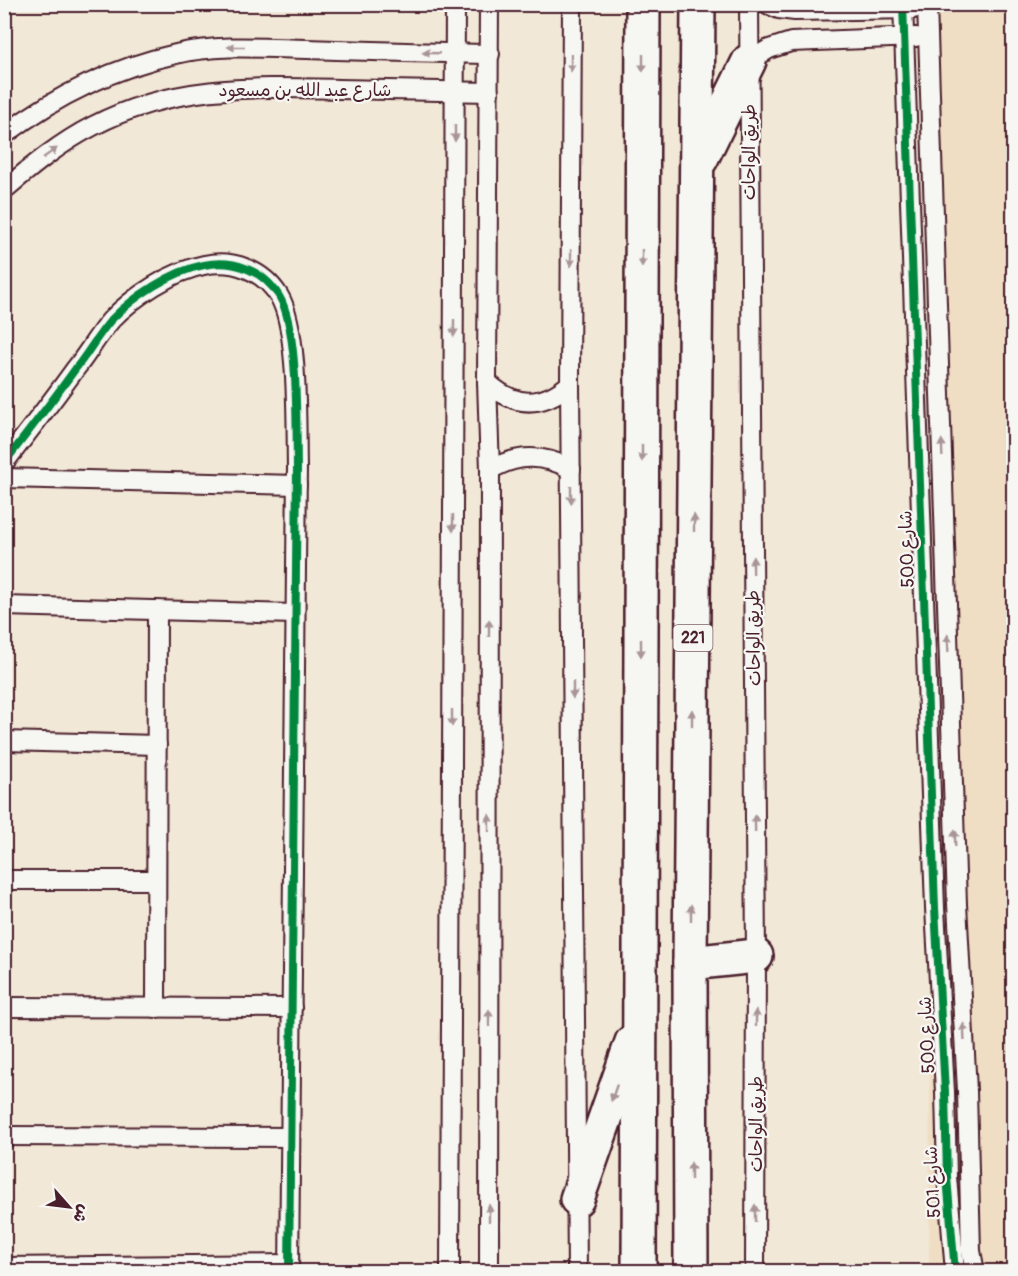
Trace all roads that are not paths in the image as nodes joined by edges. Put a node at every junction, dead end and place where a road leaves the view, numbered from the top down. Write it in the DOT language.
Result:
graph roads {
  1 [pos="455,4"];
  2 [pos="489,4"];
  3 [pos="572,4"];
  4 [pos="643,4"];
  5 [pos="698,4"];
  6 [pos="749,4"];
  7 [pos="767,4"];
  8 [pos="903,7"];
  9 [pos="927,7"];
  10 [pos="904,37"];
  11 [pos="928,37"];
  12 [pos="456,54"];
  13 [pos="490,54"];
  14 [pos="749,61"];
  15 [pos="455,92"];
  16 [pos="489,92"];
  17 [pos="4,135"];
  18 [pos="697,168"];
  19 [pos="4,190"];
  20 [pos="936,278"];
  21 [pos="912,279"];
  22 [pos="487,382"];
  23 [pos="570,384"];
  24 [pos="941,410"];
  25 [pos="917,412"];
  26 [pos="4,463"];
  27 [pos="571,469"];
  28 [pos="489,470"];
  29 [pos="4,478"];
  30 [pos="297,485"];
  31 [pos="4,606"];
  32 [pos="157,610"];
  33 [pos="296,614"];
  34 [pos="4,741"];
  35 [pos="929,744"];
  36 [pos="952,744"];
  37 [pos="157,745"];
  38 [pos="4,880"];
  39 [pos="156,880"];
  40 [pos="756,956"];
  41 [pos="690,963"];
  42 [pos="4,1007"];
  43 [pos="156,1008"];
  44 [pos="291,1008"];
  45 [pos="641,1018"];
  46 [pos="967,1091"];
  47 [pos="945,1092"];
  48 [pos="4,1136"];
  49 [pos="290,1137"];
  50 [pos="577,1199"];
  51 [pos="4,1267"];
  52 [pos="289,1268"];
  53 [pos="450,1272"];
  54 [pos="489,1272"];
  55 [pos="577,1272"];
  56 [pos="639,1272"];
  57 [pos="691,1272"];
  58 [pos="755,1272"];
  59 [pos="955,1272"];
  60 [pos="975,1272"];
  1 -- 12 [label="street"];
  2 -- 13 [label="street"];
  3 -- 23 [label="street, one-way"];
  4 -- 45 [label="highway, one-way"];
  5 -- 18 [label="highway, 221"];
  6 -- 14 [label="street, طريق الواحات"];
  7 -- 8 [label="street"];
  8 -- 9 [label="street"];
  8 -- 10 [label="street, شارع 500"];
  9 -- 11 [label="street, شارع 500"];
  10 -- 11 [label="street"];
  10 -- 14 [label="street"];
  10 -- 21 [label="street, شارع 500"];
  11 -- 20 [label="street, شارع 500"];
  12 -- 13 [label="street"];
  12 -- 15 [label="street"];
  12 -- 17 [label="street, one-way"];
  13 -- 16 [label="street"];
  14 -- 18 [label="highway"];
  40 -- 14 [label="street, طريق الواحات, one-way"];
  15 -- 16 [label="street, شارع عبد الله بن مسعود"];
  19 -- 15 [label="street, شارع عبد الله بن مسعود, one-way"];
  15 -- 53 [label="street, one-way"];
  16 -- 22 [label="street"];
  41 -- 18 [label="highway, 221, one-way"];
  20 -- 21 [label="street"];
  20 -- 24 [label="street, شارع 500"];
  21 -- 25 [label="street, شارع 500"];
  22 -- 23 [label="street"];
  22 -- 28 [label="street"];
  23 -- 27 [label="street"];
  24 -- 25 [label="street"];
  36 -- 24 [label="street, شارع 500, one-way"];
  25 -- 35 [label="street, شارع 500"];
  26 -- 30 [label="street"];
  27 -- 28 [label="street"];
  27 -- 50 [label="street, one-way"];
  54 -- 28 [label="street, one-way"];
  29 -- 30 [label="street"];
  30 -- 33 [label="street"];
  31 -- 32 [label="street"];
  32 -- 33 [label="street"];
  32 -- 37 [label="street"];
  33 -- 44 [label="street"];
  34 -- 37 [label="street"];
  35 -- 36 [label="street"];
  35 -- 47 [label="street, شارع 500"];
  46 -- 36 [label="street, شارع 500, one-way"];
  37 -- 39 [label="street"];
  38 -- 39 [label="street"];
  39 -- 43 [label="street"];
  40 -- 41 [label="highway"];
  58 -- 40 [label="street, طريق الواحات, one-way"];
  57 -- 41 [label="highway, 221, one-way"];
  42 -- 43 [label="street"];
  43 -- 44 [label="street"];
  44 -- 49 [label="street"];
  45 -- 50 [label="highway, one-way"];
  45 -- 56 [label="highway"];
  46 -- 47 [label="street"];
  46 -- 60 [label="street, شارع 501"];
  47 -- 59 [label="street, شارع 501"];
  48 -- 49 [label="street"];
  49 -- 52 [label="street"];
  50 -- 55 [label="street"];
  51 -- 52 [label="street"];
}
